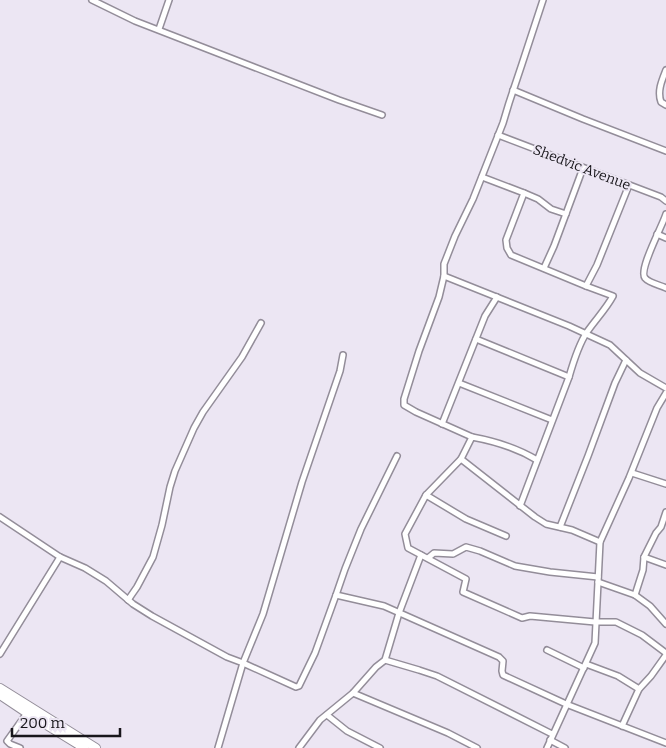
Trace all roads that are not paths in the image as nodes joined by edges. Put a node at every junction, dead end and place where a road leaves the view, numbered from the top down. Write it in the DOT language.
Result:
graph roads {
  1 [pos="92,0"];
  2 [pos="169,0"];
  3 [pos="543,0"];
  4 [pos="159,29"];
  5 [pos="666,70"];
  6 [pos="513,90"];
  7 [pos="666,105"];
  8 [pos="382,115"];
  9 [pos="498,135"];
  10 [pos="666,151"];
  11 [pos="583,168"];
  12 [pos="482,177"];
  13 [pos="629,186"];
  14 [pos="524,193"];
  15 [pos="666,200"];
  16 [pos="566,214"];
  17 [pos="666,214"];
  18 [pos="657,234"];
  19 [pos="666,238"];
  20 [pos="544,268"];
  21 [pos="444,276"];
  22 [pos="586,286"];
  23 [pos="666,288"];
  24 [pos="497,297"];
  25 [pos="261,323"];
  26 [pos="586,333"];
  27 [pos="476,339"];
  28 [pos="343,355"];
  29 [pos="626,360"];
  30 [pos="569,377"];
  31 [pos="459,384"];
  32 [pos="666,388"];
  33 [pos="666,393"];
  34 [pos="552,420"];
  35 [pos="442,424"];
  36 [pos="472,437"];
  37 [pos="397,456"];
  38 [pos="461,458"];
  39 [pos="536,460"];
  40 [pos="632,472"];
  41 [pos="666,484"];
  42 [pos="426,495"];
  43 [pos="520,506"];
  44 [pos="666,512"];
  45 [pos="0,517"];
  46 [pos="560,527"];
  47 [pos="663,528"];
  48 [pos="506,536"];
  49 [pos="600,542"];
  50 [pos="421,555"];
  51 [pos="60,557"];
  52 [pos="644,557"];
  53 [pos="428,558"];
  54 [pos="666,565"];
  55 [pos="598,579"];
  56 [pos="336,595"];
  57 [pos="635,595"];
  58 [pos="128,600"];
  59 [pos="399,613"];
  60 [pos="595,622"];
  61 [pos="666,624"];
  62 [pos="547,650"];
  63 [pos="0,654"];
  64 [pos="666,654"];
  65 [pos="385,660"];
  66 [pos="243,662"];
  67 [pos="585,666"];
  68 [pos="0,688"];
  69 [pos="639,689"];
  70 [pos="353,693"];
  71 [pos="0,695"];
  72 [pos="566,704"];
  73 [pos="27,713"];
  74 [pos="327,715"];
  75 [pos="622,726"];
  76 [pos="551,737"];
  77 [pos="666,743"];
  78 [pos="17,747"];
  79 [pos="84,748"];
  80 [pos="96,748"];
  81 [pos="218,748"];
  82 [pos="299,748"];
  83 [pos="380,748"];
  84 [pos="477,748"];
  85 [pos="547,748"];
  86 [pos="565,748"];
  1 -- 4 [label="street"];
  2 -- 4 [label="street"];
  3 -- 6 [label="street"];
  4 -- 8 [label="street"];
  5 -- 7 [label="street"];
  6 -- 9 [label="street"];
  6 -- 10 [label="street"];
  9 -- 11 [label="street, Shedvic Avenue"];
  9 -- 12 [label="street"];
  11 -- 13 [label="street, Shedvic Avenue"];
  11 -- 16 [label="street"];
  12 -- 14 [label="street"];
  12 -- 21 [label="street"];
  13 -- 15 [label="street, Shedvic Avenue"];
  13 -- 22 [label="street"];
  14 -- 16 [label="street"];
  14 -- 20 [label="street"];
  16 -- 20 [label="street"];
  17 -- 18 [label="street"];
  18 -- 19 [label="street"];
  18 -- 23 [label="street"];
  20 -- 22 [label="street"];
  21 -- 24 [label="street"];
  21 -- 35 [label="street"];
  22 -- 26 [label="street"];
  24 -- 26 [label="street"];
  24 -- 27 [label="street"];
  25 -- 58 [label="street"];
  26 -- 29 [label="street"];
  26 -- 30 [label="street"];
  27 -- 30 [label="street"];
  27 -- 31 [label="street"];
  28 -- 66 [label="street"];
  29 -- 32 [label="street"];
  29 -- 46 [label="street"];
  30 -- 34 [label="street"];
  31 -- 34 [label="street"];
  31 -- 35 [label="street"];
  33 -- 40 [label="street"];
  34 -- 39 [label="street"];
  35 -- 36 [label="street"];
  36 -- 38 [label="street"];
  36 -- 39 [label="street"];
  37 -- 56 [label="street"];
  38 -- 42 [label="street"];
  38 -- 43 [label="street"];
  39 -- 43 [label="street"];
  40 -- 41 [label="street"];
  40 -- 49 [label="street"];
  42 -- 48 [label="street"];
  42 -- 50 [label="street"];
  43 -- 46 [label="street"];
  44 -- 47 [label="street"];
  45 -- 51 [label="street"];
  46 -- 49 [label="street"];
  47 -- 52 [label="street"];
  49 -- 55 [label="street"];
  50 -- 53 [label="street"];
  50 -- 59 [label="street"];
  51 -- 58 [label="street"];
  51 -- 63 [label="street"];
  52 -- 54 [label="street"];
  52 -- 57 [label="street"];
  53 -- 55 [label="street"];
  53 -- 60 [label="street"];
  55 -- 57 [label="street"];
  55 -- 60 [label="street"];
  56 -- 59 [label="street"];
  56 -- 66 [label="street"];
  57 -- 61 [label="street"];
  58 -- 66 [label="street"];
  59 -- 65 [label="street"];
  59 -- 72 [label="street"];
  60 -- 64 [label="street"];
  60 -- 67 [label="street"];
  62 -- 67 [label="street"];
  64 -- 69 [label="street"];
  65 -- 70 [label="street"];
  65 -- 76 [label="street"];
  66 -- 81 [label="street"];
  67 -- 69 [label="street"];
  67 -- 72 [label="street"];
  68 -- 80 [label="highway"];
  69 -- 75 [label="street"];
  70 -- 74 [label="street"];
  70 -- 84 [label="street"];
  71 -- 73 [label="highway"];
  72 -- 75 [label="street"];
  72 -- 76 [label="street"];
  73 -- 78 [label="street"];
  73 -- 79 [label="highway"];
  74 -- 82 [label="street"];
  74 -- 83 [label="street"];
  75 -- 77 [label="street"];
  76 -- 85 [label="street"];
  76 -- 86 [label="street"];
}
